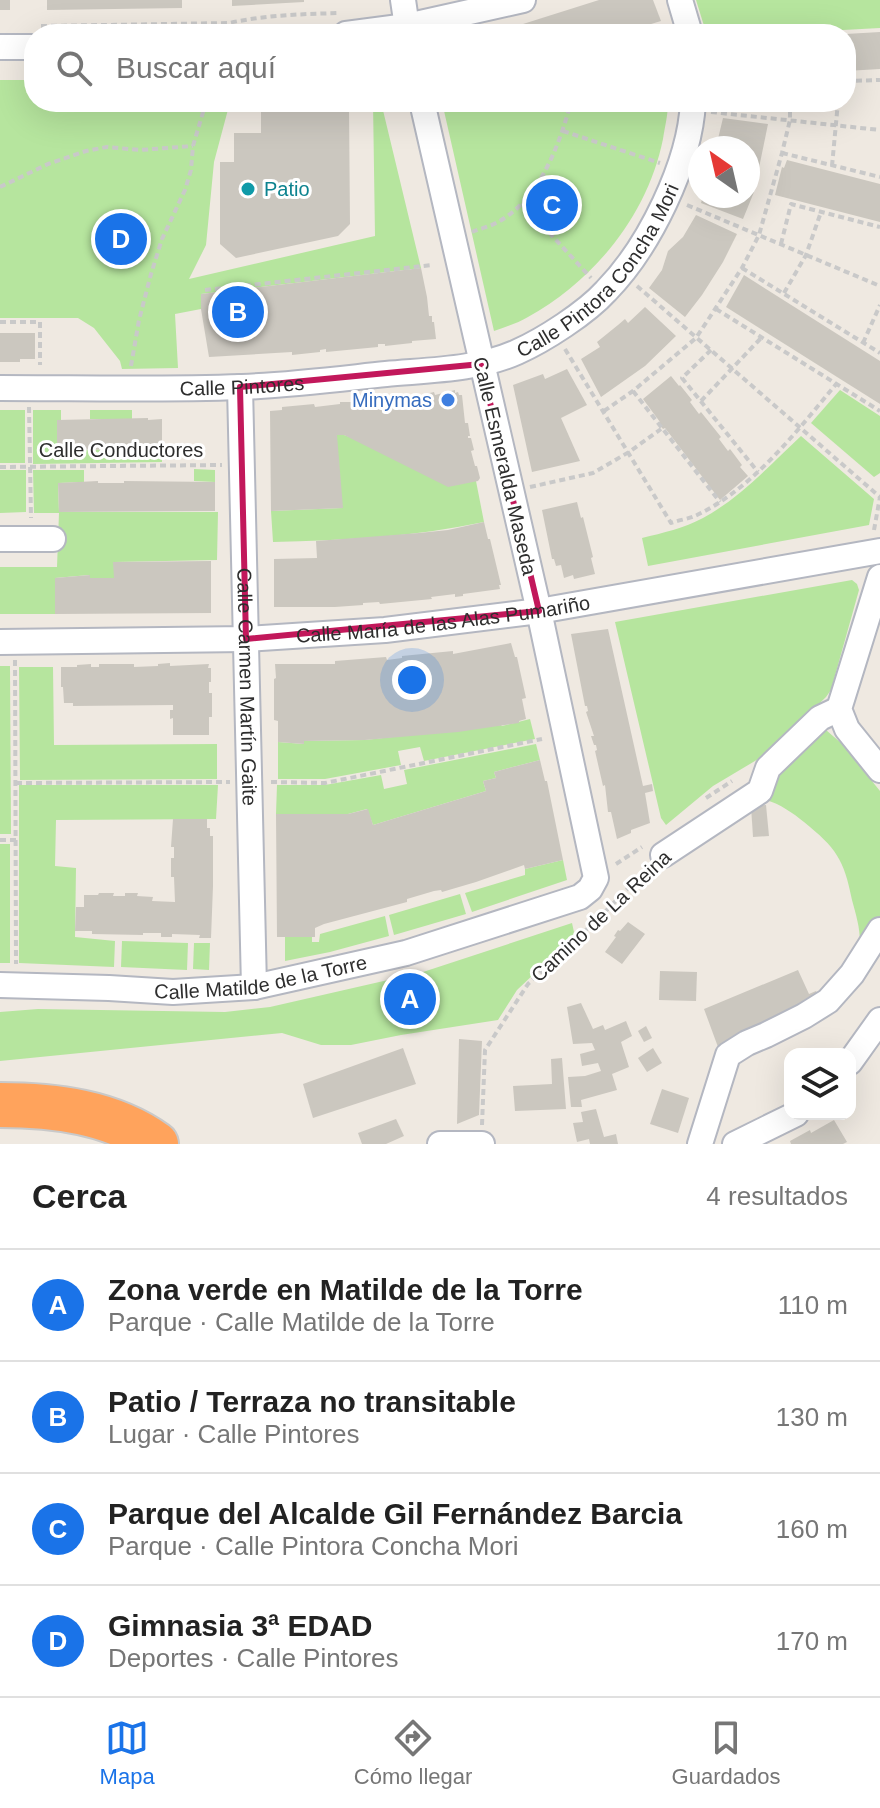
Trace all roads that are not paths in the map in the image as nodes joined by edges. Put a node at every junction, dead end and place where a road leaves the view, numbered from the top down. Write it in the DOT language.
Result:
graph roads {
  1 [pos="403,0"];
  2 [pos="523,0"];
  3 [pos="680,0"];
  4 [pos="407,24"];
  5 [pos="431,24"];
  6 [pos="687,24"];
  7 [pos="24,40"];
  8 [pos="0,47"];
  9 [pos="424,112"];
  10 [pos="700,112"];
  11 [pos="481,364"];
  12 [pos="240,387"];
  13 [pos="0,388"];
  14 [pos="0,539"];
  15 [pos="42,539"];
  16 [pos="880,551"];
  17 [pos="880,577"];
  18 [pos="539,611"];
  19 [pos="246,639"];
  20 [pos="8,642"];
  21 [pos="839,709"];
  22 [pos="880,770"];
  23 [pos="663,855"];
  24 [pos="596,878"];
  25 [pos="880,930"];
  26 [pos="8,976"];
  27 [pos="254,987"];
  28 [pos="880,1020"];
  29 [pos="856,1054"];
  30 [pos="0,1105"];
  31 [pos="784,1120"];
  32 [pos="0,1135"];
  33 [pos="82,1144"];
  34 [pos="156,1144"];
  35 [pos="440,1144"];
  36 [pos="482,1144"];
  37 [pos="700,1144"];
  38 [pos="735,1144"];
  1 -- 4 [label="street"];
  2 -- 5 [label="street"];
  3 -- 6 [label="street"];
  7 -- 8 [label="street"];
  9 -- 11 [label="street, Calle Esmeralda Maseda"];
  10 -- 11 [label="street, Calle Pintora Concha Mori"];
  11 -- 12 [label="street, Calle Pintores"];
  11 -- 18 [label="street, Calle Esmeralda Maseda"];
  12 -- 13 [label="street, Calle Pintores"];
  12 -- 19 [label="street, Calle Carmen Martín Gaite"];
  14 -- 15 [label="street"];
  16 -- 18 [label="street, Calle María de las Alas Pumariño"];
  17 -- 21 [label="street"];
  18 -- 19 [label="street, Calle María de las Alas Pumariño"];
  18 -- 24 [label="street, Calle Esmeralda Maseda"];
  19 -- 20 [label="street, Calle María de las Alas Pumariño"];
  19 -- 27 [label="street, Calle Carmen Martín Gaite"];
  21 -- 22 [label="street"];
  21 -- 23 [label="street, Camino de La Reina"];
  24 -- 27 [label="street, Calle Matilde de la Torre"];
  25 -- 37 [label="street"];
  26 -- 27 [label="street, Calle Matilde de la Torre"];
  28 -- 29 [label="street"];
  30 -- 34 [label="highway"];
  31 -- 38 [label="street"];
  32 -- 33 [label="highway"];
  35 -- 36 [label="street"];
}
